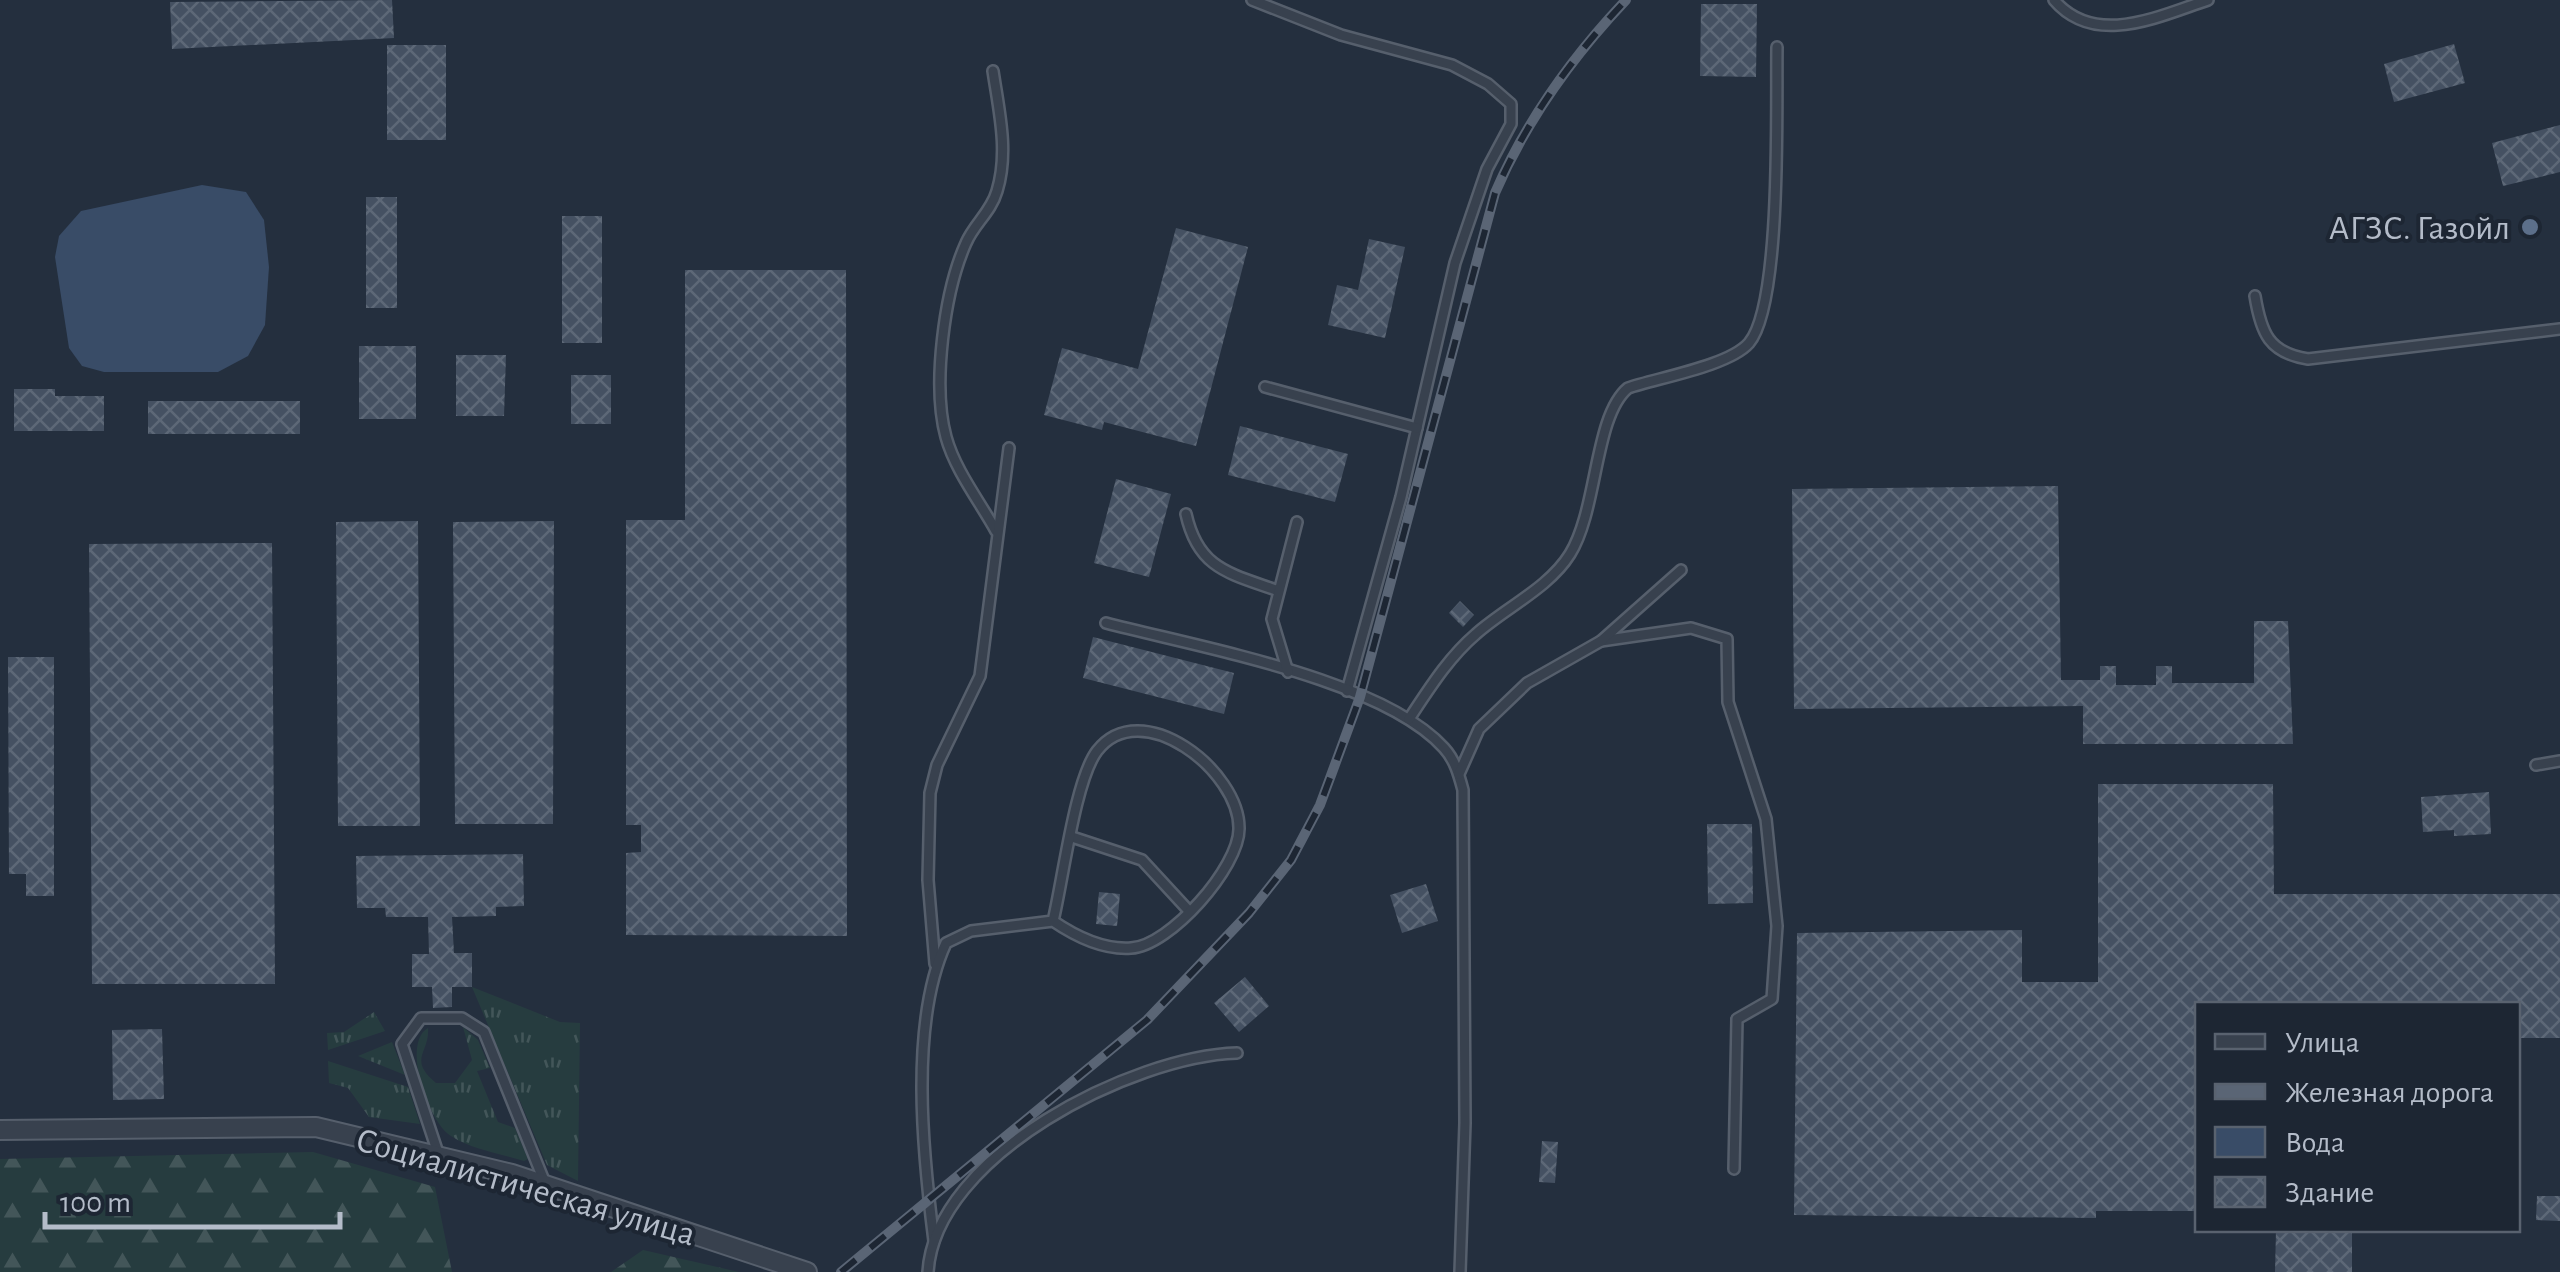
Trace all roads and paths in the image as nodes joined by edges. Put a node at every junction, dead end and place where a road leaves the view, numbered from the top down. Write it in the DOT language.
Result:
graph roads {
  1 [pos="1252,0"];
  2 [pos="2054,0"];
  3 [pos="2208,0"];
  4 [pos="1777,48"];
  5 [pos="993,71"];
  6 [pos="2255,296"];
  7 [pos="2560,329"];
  8 [pos="1266,388"];
  9 [pos="1417,428"];
  10 [pos="1009,448"];
  11 [pos="1186,514"];
  12 [pos="1296,522"];
  13 [pos="998,534"];
  14 [pos="1681,570"];
  15 [pos="1276,590"];
  16 [pos="1106,623"];
  17 [pos="1601,641"];
  18 [pos="1288,672"];
  19 [pos="1346,691"];
  20 [pos="1409,720"];
  21 [pos="2560,761"];
  22 [pos="2536,765"];
  23 [pos="1459,774"];
  24 [pos="1072,837"];
  25 [pos="1189,911"];
  26 [pos="1053,921"];
  27 [pos="936,972"];
  28 [pos="1236,1052"];
  29 [pos="0,1130"];
  30 [pos="438,1153"];
  31 [pos="1734,1169"];
  32 [pos="546,1186"];
  33 [pos="934,1241"];
  34 [pos="807,1272"];
  35 [pos="928,1272"];
  36 [pos="1460,1272"];
  1 -- 9 [label="lane"];
  2 -- 3 [label="lane"];
  4 -- 20 [label="lane"];
  5 -- 13 [label="lane"];
  6 -- 7 [label="lane"];
  8 -- 9 [label="lane"];
  9 -- 19 [label="lane"];
  10 -- 13 [label="lane"];
  11 -- 15 [label="lane"];
  12 -- 15 [label="lane"];
  13 -- 27 [label="lane"];
  14 -- 17 [label="lane"];
  15 -- 18 [label="lane"];
  16 -- 18 [label="lane"];
  17 -- 23 [label="lane"];
  17 -- 31 [label="lane"];
  18 -- 19 [label="lane"];
  19 -- 20 [label="lane"];
  20 -- 23 [label="lane"];
  21 -- 22 [label="lane"];
  23 -- 36 [label="lane"];
  24 -- 25 [label="lane"];
  24 -- 25 [label="lane"];
  24 -- 26 [label="lane"];
  25 -- 26 [label="lane"];
  26 -- 27 [label="lane"];
  27 -- 33 [label="lane"];
  28 -- 33 [label="lane"];
  29 -- 30 [label="street, Социалистическая улица"];
  30 -- 32 [label="street, Социалистическая улица"];
  30 -- 32 [label="lane"];
  32 -- 34 [label="street, Социалистическая улица"];
  33 -- 35 [label="lane"];
}
